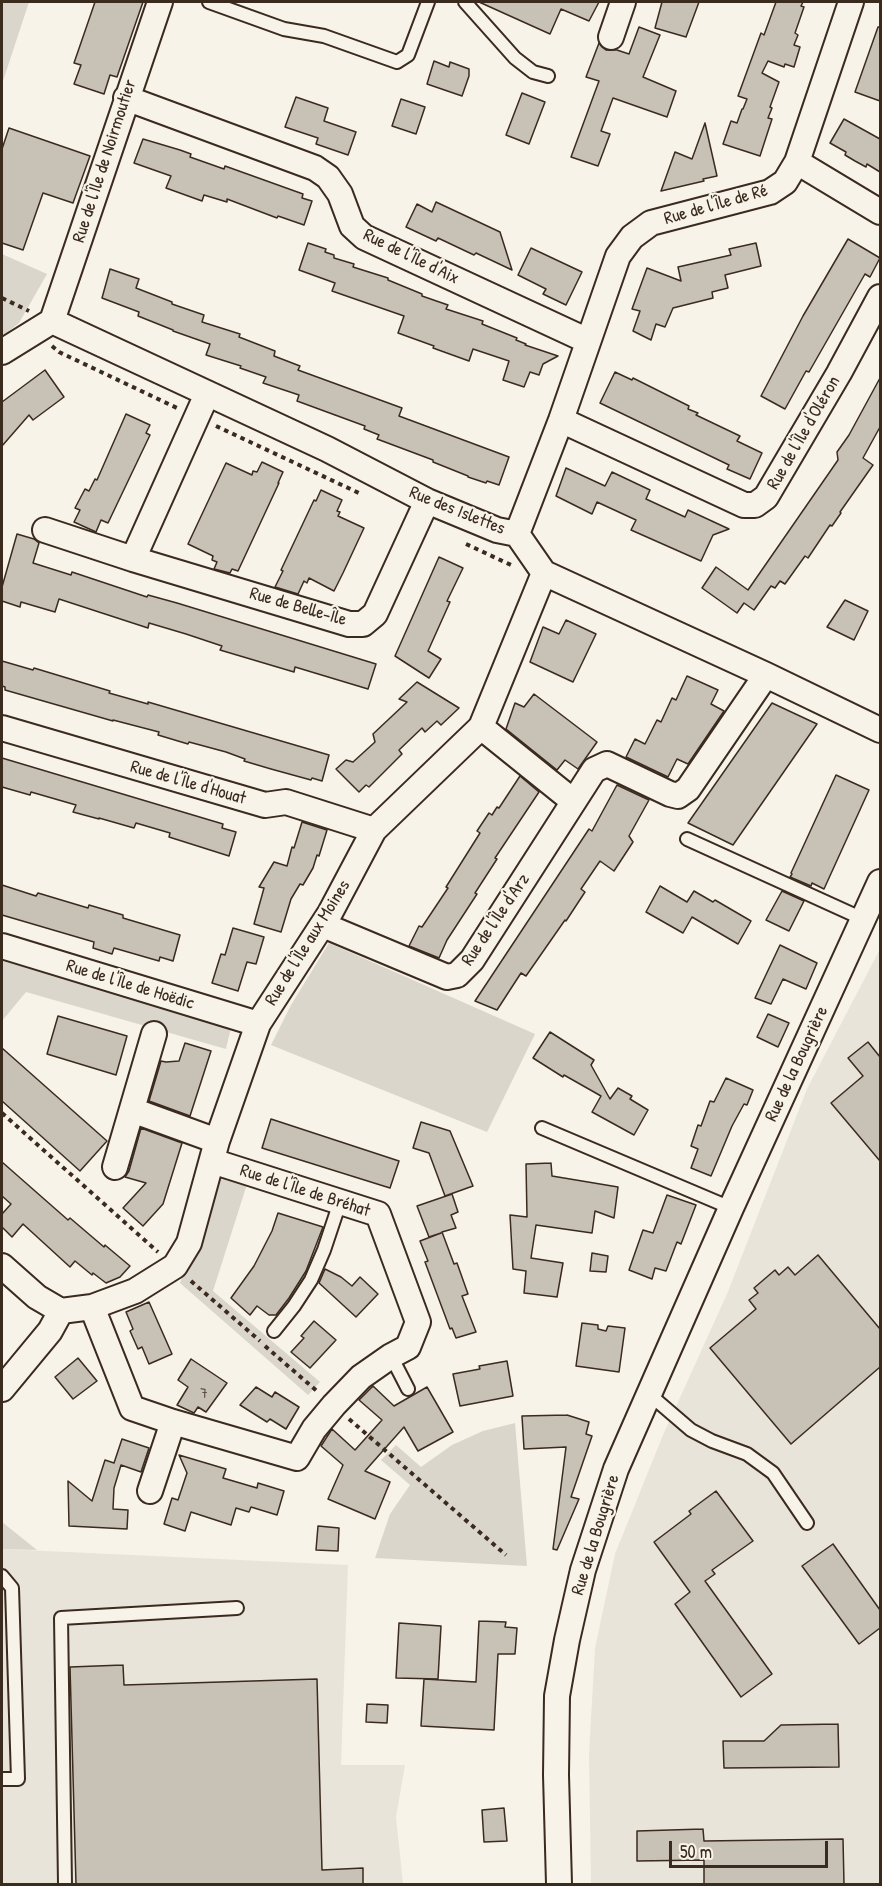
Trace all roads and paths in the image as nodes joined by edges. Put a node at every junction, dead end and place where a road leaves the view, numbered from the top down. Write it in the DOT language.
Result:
graph roads {
  1 [pos="160,2"];
  2 [pos="209,2"];
  3 [pos="428,2"];
  4 [pos="465,2"];
  5 [pos="623,2"];
  6 [pos="851,2"];
  7 [pos="611,37"];
  8 [pos="548,76"];
  9 [pos="126,98"];
  10 [pos="797,162"];
  11 [pos="880,212"];
  12 [pos="880,297"];
  13 [pos="52,321"];
  14 [pos="588,341"];
  15 [pos="2,352"];
  16 [pos="207,394"];
  17 [pos="561,420"];
  18 [pos="427,501"];
  19 [pos="45,530"];
  20 [pos="517,534"];
  21 [pos="133,558"];
  22 [pos="544,573"];
  23 [pos="766,675"];
  24 [pos="481,727"];
  25 [pos="2,728"];
  26 [pos="880,730"];
  27 [pos="573,801"];
  28 [pos="374,830"];
  29 [pos="687,839"];
  30 [pos="880,882"];
  31 [pos="863,919"];
  32 [pos="323,925"];
  33 [pos="2,946"];
  34 [pos="258,1024"];
  35 [pos="154,1034"];
  36 [pos="132,1110"];
  37 [pos="2,1113"];
  38 [pos="542,1128"];
  39 [pos="214,1151"];
  40 [pos="115,1167"];
  41 [pos="340,1202"];
  42 [pos="731,1208"];
  43 [pos="2,1266"];
  44 [pos="175,1266"];
  45 [pos="92,1307"];
  46 [pos="61,1311"];
  47 [pos="274,1331"];
  48 [pos="391,1356"];
  49 [pos="2,1389"];
  50 [pos="408,1389"];
  51 [pos="649,1394"];
  52 [pos="334,1406"];
  53 [pos="173,1422"];
  54 [pos="150,1491"];
  55 [pos="807,1523"];
  56 [pos="506,1555"];
  57 [pos="2,1576"];
  58 [pos="237,1608"];
  59 [pos="2,1779"];
  60 [pos="65,1884"];
  61 [pos="559,1884"];
  1 -- 9 [label="street, Rue de l'Île de Noirmoutier"];
  2 -- 3 [label="lane"];
  4 -- 8 [label="lane"];
  5 -- 7 [label="street"];
  6 -- 10 [label="street, Rue de l'Île de Ré"];
  9 -- 13 [label="street, Rue de l'Île de Noirmoutier"];
  9 -- 14 [label="street, Rue de l'Île d'Aix"];
  10 -- 11 [label="street"];
  10 -- 14 [label="street, Rue de l'Île de Ré"];
  12 -- 17 [label="street, Rue de l'Île d'Oléron"];
  13 -- 15 [label="street"];
  13 -- 16 [label="street, Rue des Islettes"];
  14 -- 17 [label="street, Rue de l'Île de Ré"];
  16 -- 18 [label="street, Rue des Islettes"];
  16 -- 21 [label="street"];
  17 -- 20 [label="street, Rue de l'Île de Ré"];
  18 -- 20 [label="street, Rue des Islettes"];
  18 -- 21 [label="street, Rue de Belle-Île"];
  19 -- 21 [label="street, Rue de Belle-Île"];
  20 -- 22 [label="street, Rue des Islettes"];
  22 -- 23 [label="street"];
  22 -- 24 [label="street, Rue de l'Île aux Moines"];
  23 -- 26 [label="street"];
  23 -- 27 [label="street, Rue de l'Île d'Arz"];
  24 -- 27 [label="street"];
  24 -- 28 [label="street, Rue de l'Île aux Moines"];
  25 -- 28 [label="street, Rue de l'Île d'Houat"];
  27 -- 32 [label="street, Rue de l'Île d'Arz"];
  28 -- 32 [label="street, Rue de l'Île aux Moines"];
  29 -- 31 [label="lane"];
  30 -- 31 [label="street, Rue de la Bougrière"];
  31 -- 42 [label="street, Rue de la Bougrière"];
  32 -- 34 [label="street, Rue de l'Île aux Moines"];
  33 -- 34 [label="street, Rue de l'Île de Hoëdic"];
  34 -- 39 [label="street, Rue de l'Île aux Moines"];
  35 -- 36 [label="street"];
  36 -- 39 [label="street, Rue de l'Île de Bréhat"];
  36 -- 40 [label="street"];
  37 -- 44 [label="path"];
  38 -- 42 [label="lane"];
  39 -- 41 [label="street, Rue de l'Île de Bréhat"];
  39 -- 44 [label="street, Rue de l'Île aux Moines"];
  41 -- 47 [label="lane"];
  41 -- 48 [label="street, Rue de l'Île de Bréhat"];
  42 -- 51 [label="street, Rue de la Bougrière"];
  43 -- 46 [label="street"];
  44 -- 45 [label="street, Rue de l'Île aux Moines"];
  44 -- 52 [label="path"];
  45 -- 46 [label="street, Rue de l'Île aux Moines"];
  45 -- 53 [label="street"];
  46 -- 49 [label="street"];
  48 -- 50 [label="lane"];
  48 -- 52 [label="street, Rue de l'Île de Bréhat"];
  51 -- 55 [label="lane"];
  51 -- 61 [label="street, Rue de la Bougrière"];
  52 -- 53 [label="street, Rue de l'Île de Bréhat"];
  52 -- 56 [label="path"];
  53 -- 54 [label="street"];
  57 -- 59 [label="lane"];
  58 -- 60 [label="lane"];
}
